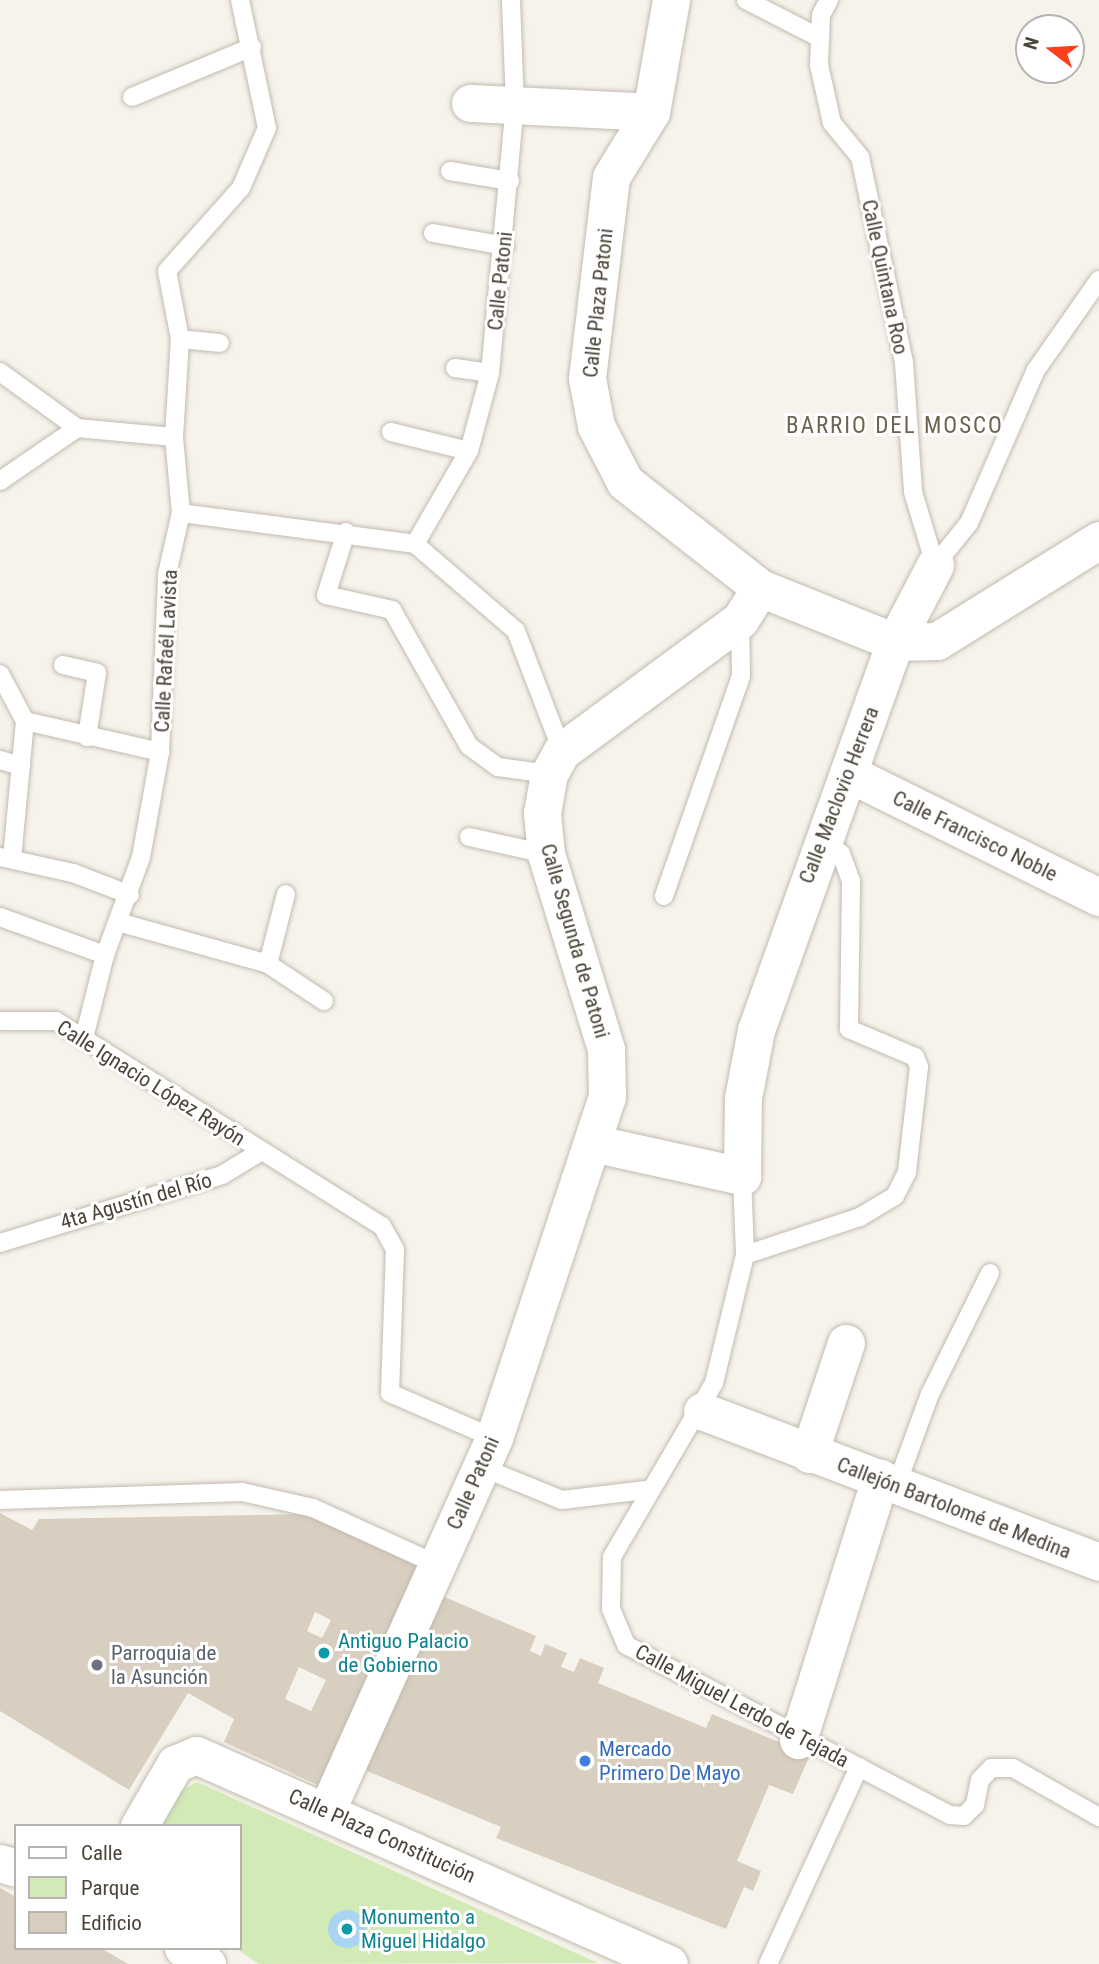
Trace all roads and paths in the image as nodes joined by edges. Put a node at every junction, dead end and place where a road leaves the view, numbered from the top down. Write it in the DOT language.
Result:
graph roads {
  1 [pos="240,0"];
  2 [pos="512,0"];
  3 [pos="671,0"];
  4 [pos="746,0"];
  5 [pos="829,0"];
  6 [pos="818,37"];
  7 [pos="252,47"];
  8 [pos="132,97"];
  9 [pos="470,103"];
  10 [pos="515,105"];
  11 [pos="650,112"];
  12 [pos="450,171"];
  13 [pos="510,181"];
  14 [pos="433,233"];
  15 [pos="505,246"];
  16 [pos="1099,280"];
  17 [pos="180,339"];
  18 [pos="220,343"];
  19 [pos="455,368"];
  20 [pos="0,372"];
  21 [pos="490,373"];
  22 [pos="77,428"];
  23 [pos="391,432"];
  24 [pos="174,437"];
  25 [pos="469,451"];
  26 [pos="0,481"];
  27 [pos="181,513"];
  28 [pos="346,532"];
  29 [pos="1099,540"];
  30 [pos="415,544"];
  31 [pos="935,565"];
  32 [pos="760,588"];
  33 [pos="740,620"];
  34 [pos="895,642"];
  35 [pos="63,665"];
  36 [pos="0,674"];
  37 [pos="25,721"];
  38 [pos="87,737"];
  39 [pos="160,752"];
  40 [pos="0,760"];
  41 [pos="556,763"];
  42 [pos="21,766"];
  43 [pos="850,774"];
  44 [pos="470,837"];
  45 [pos="821,837"];
  46 [pos="547,854"];
  47 [pos="6,857"];
  48 [pos="286,894"];
  49 [pos="130,895"];
  50 [pos="664,896"];
  51 [pos="1099,897"];
  52 [pos="0,917"];
  53 [pos="118,922"];
  54 [pos="104,955"];
  55 [pos="268,964"];
  56 [pos="324,1001"];
  57 [pos="0,1021"];
  58 [pos="84,1038"];
  59 [pos="592,1143"];
  60 [pos="260,1152"];
  61 [pos="742,1175"];
  62 [pos="0,1243"];
  63 [pos="745,1255"];
  64 [pos="990,1273"];
  65 [pos="846,1343"];
  66 [pos="702,1411"];
  67 [pos="487,1452"];
  68 [pos="809,1454"];
  69 [pos="888,1481"];
  70 [pos="646,1490"];
  71 [pos="0,1500"];
  72 [pos="1099,1562"];
  73 [pos="436,1564"];
  74 [pos="798,1740"];
  75 [pos="859,1767"];
  76 [pos="326,1812"];
  77 [pos="1099,1817"];
  78 [pos="140,1824"];
  79 [pos="186,1950"];
  80 [pos="646,1959"];
  81 [pos="207,1964"];
  82 [pos="768,1964"];
  1 -- 7 [label="lane, Calle Rafaél Lavista"];
  2 -- 10 [label="lane, Calle Patoni"];
  3 -- 11 [label="street, Calle Plaza Patoni"];
  4 -- 6 [label="lane"];
  5 -- 6 [label="lane, Calle Quintana Roo"];
  6 -- 31 [label="lane, Calle Quintana Roo"];
  7 -- 8 [label="lane"];
  7 -- 17 [label="lane, Calle Rafaél Lavista"];
  9 -- 10 [label="street"];
  10 -- 11 [label="street"];
  10 -- 13 [label="lane, Calle Patoni"];
  11 -- 32 [label="street, Calle Plaza Patoni"];
  12 -- 13 [label="lane"];
  13 -- 15 [label="lane, Calle Patoni"];
  14 -- 15 [label="lane"];
  15 -- 21 [label="lane, Calle Patoni"];
  16 -- 31 [label="lane"];
  17 -- 18 [label="lane"];
  17 -- 24 [label="lane, Calle Rafaél Lavista"];
  19 -- 21 [label="lane"];
  20 -- 22 [label="lane"];
  21 -- 25 [label="lane, Calle Patoni"];
  22 -- 24 [label="lane"];
  22 -- 26 [label="lane"];
  23 -- 25 [label="lane"];
  24 -- 27 [label="lane, Calle Rafaél Lavista"];
  25 -- 30 [label="lane, Calle Patoni"];
  27 -- 28 [label="lane"];
  27 -- 39 [label="lane, Calle Rafaél Lavista"];
  28 -- 30 [label="lane"];
  28 -- 41 [label="lane"];
  29 -- 34 [label="street"];
  30 -- 41 [label="lane"];
  31 -- 34 [label="street, Calle Maclovio Herrera"];
  32 -- 33 [label="street"];
  32 -- 34 [label="street, Calle Plaza Patoni"];
  33 -- 41 [label="street"];
  33 -- 50 [label="lane"];
  34 -- 43 [label="street, Calle Maclovio Herrera"];
  35 -- 38 [label="lane"];
  36 -- 37 [label="lane"];
  37 -- 38 [label="lane"];
  37 -- 42 [label="lane"];
  38 -- 39 [label="lane"];
  39 -- 49 [label="lane, Calle Rafaél Lavista"];
  40 -- 42 [label="lane"];
  41 -- 46 [label="street, Calle Segunda de Patoni"];
  42 -- 47 [label="lane"];
  43 -- 45 [label="street, Calle Maclovio Herrera"];
  43 -- 51 [label="street, Calle Francisco Noble"];
  44 -- 46 [label="lane"];
  45 -- 61 [label="street, Calle Maclovio Herrera"];
  45 -- 63 [label="lane"];
  46 -- 59 [label="street, Calle Segunda de Patoni"];
  47 -- 49 [label="lane"];
  48 -- 55 [label="lane"];
  49 -- 53 [label="lane, Calle Rafaél Lavista"];
  52 -- 54 [label="lane"];
  53 -- 54 [label="lane, Calle Rafaél Lavista"];
  53 -- 55 [label="lane"];
  54 -- 58 [label="lane, Calle Rafaél Lavista"];
  55 -- 56 [label="lane"];
  57 -- 58 [label="lane, Calle Ignacio López Rayón"];
  58 -- 60 [label="lane, Calle Ignacio López Rayón"];
  59 -- 61 [label="street"];
  59 -- 67 [label="street, Calle Patoni"];
  60 -- 62 [label="lane, 4ta Agustín del Río"];
  60 -- 67 [label="lane"];
  61 -- 63 [label="lane, Calle Miguel Lerdo de Tejada"];
  63 -- 66 [label="lane, Calle Miguel Lerdo de Tejada"];
  64 -- 69 [label="lane"];
  65 -- 68 [label="street, Callejón Bartolomé de Medina"];
  66 -- 68 [label="street, Callejón Bartolomé de Medina"];
  66 -- 70 [label="lane, Calle Miguel Lerdo de Tejada"];
  67 -- 70 [label="lane"];
  67 -- 73 [label="street, Calle Patoni"];
  68 -- 69 [label="street, Callejón Bartolomé de Medina"];
  69 -- 72 [label="street, Callejón Bartolomé de Medina"];
  69 -- 74 [label="street"];
  70 -- 74 [label="lane, Calle Miguel Lerdo de Tejada"];
  71 -- 73 [label="lane"];
  73 -- 76 [label="street, Calle Patoni"];
  74 -- 75 [label="lane, Calle Miguel Lerdo de Tejada"];
  75 -- 77 [label="lane, Calle Miguel Lerdo de Tejada"];
  75 -- 82 [label="lane"];
  76 -- 78 [label="street, Calle Plaza Constitución"];
  76 -- 80 [label="street, Calle Plaza Constitución"];
  79 -- 81 [label="street"];
}
